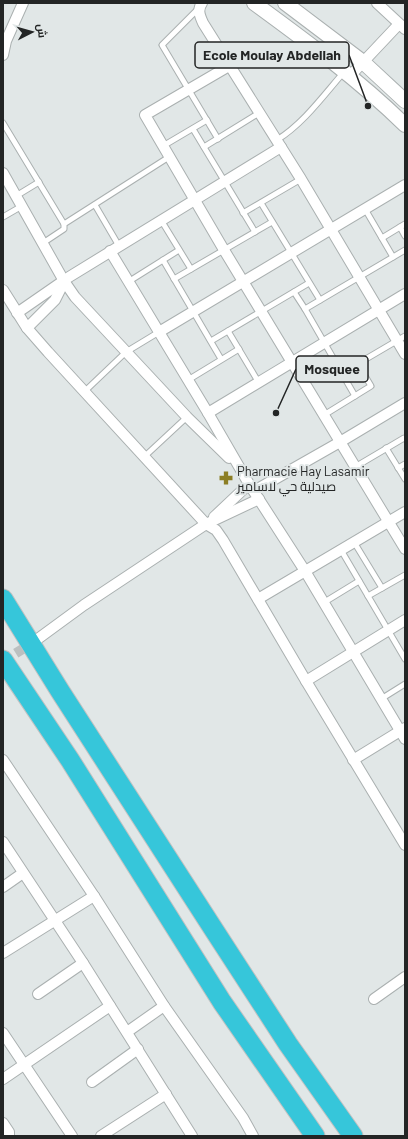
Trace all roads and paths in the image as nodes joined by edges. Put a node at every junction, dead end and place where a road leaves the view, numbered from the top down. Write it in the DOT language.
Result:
graph roads {
  1 [pos="23,3"];
  2 [pos="254,3"];
  3 [pos="286,3"];
  4 [pos="377,3"];
  5 [pos="201,5"];
  6 [pos="403,27"];
  7 [pos="3,55"];
  8 [pos="363,62"];
  9 [pos="230,66"];
  10 [pos="348,74"];
  11 [pos="189,90"];
  12 [pos="405,101"];
  13 [pos="260,114"];
  14 [pos="207,120"];
  15 [pos="3,123"];
  16 [pos="405,125"];
  17 [pos="193,129"];
  18 [pos="218,139"];
  19 [pos="279,144"];
  20 [pos="163,146"];
  21 [pos="204,147"];
  22 [pos="169,157"];
  23 [pos="3,173"];
  24 [pos="301,179"];
  25 [pos="39,182"];
  26 [pos="224,182"];
  27 [pos="405,185"];
  28 [pos="16,196"];
  29 [pos="194,200"];
  30 [pos="261,202"];
  31 [pos="95,205"];
  32 [pos="22,206"];
  33 [pos="365,209"];
  34 [pos="243,213"];
  35 [pos="3,217"];
  36 [pos="161,220"];
  37 [pos="272,222"];
  38 [pos="64,224"];
  39 [pos="405,224"];
  40 [pos="400,227"];
  41 [pos="331,230"];
  42 [pos="255,232"];
  43 [pos="405,236"];
  44 [pos="382,238"];
  45 [pos="43,244"];
  46 [pos="119,246"];
  47 [pos="179,250"];
  48 [pos="224,250"];
  49 [pos="405,250"];
  50 [pos="110,251"];
  51 [pos="292,254"];
  52 [pos="393,257"];
  53 [pos="163,260"];
  54 [pos="191,269"];
  55 [pos="359,277"];
  56 [pos="174,279"];
  57 [pos="64,280"];
  58 [pos="128,282"];
  59 [pos="244,282"];
  60 [pos="309,283"];
  61 [pos="3,290"];
  62 [pos="294,292"];
  63 [pos="405,294"];
  64 [pos="320,300"];
  65 [pos="304,309"];
  66 [pos="378,310"];
  67 [pos="262,311"];
  68 [pos="194,312"];
  69 [pos="17,313"];
  70 [pos="27,328"];
  71 [pos="228,331"];
  72 [pos="159,332"];
  73 [pos="401,339"];
  74 [pos="211,341"];
  75 [pos="324,343"];
  76 [pos="239,349"];
  77 [pos="126,352"];
  78 [pos="405,354"];
  79 [pos="221,359"];
  80 [pos="292,362"];
  81 [pos="358,364"];
  82 [pos="342,373"];
  83 [pos="188,380"];
  84 [pos="258,383"];
  85 [pos="84,392"];
  86 [pos="356,396"];
  87 [pos="405,403"];
  88 [pos="208,413"];
  89 [pos="324,415"];
  90 [pos="187,417"];
  91 [pos="405,439"];
  92 [pos="340,442"];
  93 [pos="386,448"];
  94 [pos="144,457"];
  95 [pos="405,464"];
  96 [pos="238,466"];
  97 [pos="355,467"];
  98 [pos="398,468"];
  99 [pos="405,479"];
  100 [pos="254,491"];
  101 [pos="405,512"];
  102 [pos="389,522"];
  103 [pos="206,524"];
  104 [pos="354,542"];
  105 [pos="405,549"];
  106 [pos="341,550"];
  107 [pos="305,571"];
  108 [pos="405,574"];
  109 [pos="359,581"];
  110 [pos="382,588"];
  111 [pos="368,596"];
  112 [pos="3,599"];
  113 [pos="258,599"];
  114 [pos="323,603"];
  115 [pos="405,620"];
  116 [pos="389,630"];
  117 [pos="39,638"];
  118 [pos="353,653"];
  119 [pos="405,659"];
  120 [pos="3,660"];
  121 [pos="306,681"];
  122 [pos="405,684"];
  123 [pos="381,699"];
  124 [pos="403,733"];
  125 [pos="3,760"];
  126 [pos="353,760"];
  127 [pos="404,841"];
  128 [pos="3,842"];
  129 [pos="23,873"];
  130 [pos="3,888"];
  131 [pos="94,896"];
  132 [pos="55,921"];
  133 [pos="3,953"];
  134 [pos="83,963"];
  135 [pos="405,976"];
  136 [pos="38,994"];
  137 [pos="374,999"];
  138 [pos="110,1006"];
  139 [pos="164,1006"];
  140 [pos="127,1032"];
  141 [pos="3,1034"];
  142 [pos="138,1049"];
  143 [pos="24,1065"];
  144 [pos="3,1079"];
  145 [pos="92,1082"];
  146 [pos="166,1094"];
  147 [pos="3,1122"];
  148 [pos="9,1136"];
  149 [pos="72,1136"];
  150 [pos="101,1136"];
  151 [pos="192,1136"];
  152 [pos="253,1136"];
  153 [pos="315,1136"];
  154 [pos="353,1136"];
  1 -- 7 [label="street"];
  2 -- 10 [label="main road"];
  3 -- 8 [label="main road"];
  4 -- 6 [label="street"];
  5 -- 9 [label="street"];
  5 -- 11 [label="lane"];
  6 -- 8 [label="street"];
  8 -- 10 [label="street"];
  8 -- 12 [label="main road"];
  9 -- 11 [label="street"];
  9 -- 13 [label="street"];
  10 -- 16 [label="main road"];
  10 -- 19 [label="lane"];
  11 -- 14 [label="lane"];
  11 -- 20 [label="street"];
  13 -- 18 [label="lane"];
  13 -- 19 [label="street"];
  14 -- 17 [label="lane"];
  14 -- 18 [label="lane"];
  15 -- 25 [label="lane"];
  17 -- 20 [label="lane"];
  17 -- 21 [label="lane"];
  18 -- 21 [label="lane"];
  19 -- 24 [label="street"];
  19 -- 26 [label="street"];
  20 -- 22 [label="street"];
  21 -- 26 [label="lane"];
  22 -- 29 [label="street"];
  22 -- 31 [label="lane"];
  23 -- 28 [label="street"];
  24 -- 30 [label="lane"];
  24 -- 41 [label="street"];
  25 -- 28 [label="lane"];
  25 -- 38 [label="lane"];
  26 -- 29 [label="street"];
  26 -- 34 [label="lane"];
  27 -- 33 [label="street"];
  28 -- 32 [label="street"];
  29 -- 36 [label="street"];
  29 -- 48 [label="street"];
  30 -- 34 [label="lane"];
  30 -- 37 [label="lane"];
  31 -- 38 [label="lane"];
  31 -- 46 [label="lane"];
  32 -- 35 [label="lane"];
  32 -- 45 [label="street"];
  33 -- 41 [label="street"];
  33 -- 44 [label="lane"];
  34 -- 42 [label="lane"];
  36 -- 46 [label="street"];
  36 -- 47 [label="lane"];
  37 -- 42 [label="lane"];
  37 -- 51 [label="lane"];
  38 -- 45 [label="lane"];
  39 -- 40 [label="lane"];
  40 -- 43 [label="lane"];
  40 -- 44 [label="lane"];
  41 -- 51 [label="street"];
  41 -- 55 [label="street"];
  42 -- 48 [label="lane"];
  44 -- 52 [label="lane"];
  45 -- 57 [label="street"];
  46 -- 50 [label="street"];
  47 -- 53 [label="lane"];
  47 -- 54 [label="lane"];
  48 -- 54 [label="lane"];
  48 -- 59 [label="street"];
  49 -- 52 [label="lane"];
  50 -- 57 [label="street"];
  50 -- 58 [label="street"];
  51 -- 59 [label="street"];
  51 -- 60 [label="lane"];
  52 -- 55 [label="lane"];
  53 -- 56 [label="lane"];
  53 -- 58 [label="lane"];
  54 -- 56 [label="lane"];
  55 -- 64 [label="lane"];
  55 -- 66 [label="street"];
  56 -- 68 [label="lane"];
  57 -- 69 [label="street"];
  57 -- 70 [label="street"];
  57 -- 77 [label="street"];
  58 -- 72 [label="street"];
  59 -- 67 [label="street"];
  59 -- 68 [label="street"];
  60 -- 62 [label="lane"];
  60 -- 64 [label="lane"];
  61 -- 69 [label="street"];
  62 -- 65 [label="lane"];
  62 -- 67 [label="lane"];
  63 -- 66 [label="street"];
  64 -- 65 [label="lane"];
  65 -- 75 [label="lane"];
  66 -- 73 [label="street"];
  66 -- 75 [label="street"];
  67 -- 71 [label="lane"];
  67 -- 80 [label="street"];
  68 -- 72 [label="street"];
  68 -- 74 [label="lane"];
  69 -- 70 [label="street"];
  70 -- 85 [label="street"];
  71 -- 74 [label="lane"];
  71 -- 76 [label="lane"];
  72 -- 77 [label="lane"];
  72 -- 83 [label="street"];
  73 -- 78 [label="street"];
  73 -- 81 [label="lane"];
  74 -- 79 [label="lane"];
  75 -- 80 [label="street"];
  75 -- 82 [label="lane"];
  76 -- 79 [label="lane"];
  76 -- 84 [label="lane"];
  77 -- 85 [label="lane"];
  77 -- 90 [label="street"];
  79 -- 83 [label="lane"];
  80 -- 84 [label="street"];
  80 -- 89 [label="street"];
  81 -- 82 [label="lane"];
  81 -- 86 [label="lane"];
  82 -- 86 [label="lane"];
  83 -- 88 [label="street"];
  84 -- 88 [label="street"];
  85 -- 94 [label="street"];
  86 -- 89 [label="lane"];
  87 -- 92 [label="street"];
  88 -- 96 [label="street"];
  89 -- 92 [label="street"];
  90 -- 94 [label="lane"];
  90 -- 96 [label="street"];
  91 -- 93 [label="lane"];
  92 -- 97 [label="street"];
  92 -- 100 [label="street"];
  93 -- 97 [label="lane"];
  93 -- 98 [label="lane"];
  94 -- 103 [label="street"];
  95 -- 98 [label="lane"];
  96 -- 100 [label="street"];
  97 -- 102 [label="street"];
  98 -- 99 [label="lane"];
  100 -- 103 [label="street"];
  100 -- 103 [label="street"];
  100 -- 107 [label="street"];
  101 -- 102 [label="street"];
  102 -- 104 [label="street"];
  102 -- 105 [label="street"];
  103 -- 113 [label="street"];
  103 -- 117 [label="street"];
  104 -- 106 [label="street"];
  104 -- 110 [label="lane"];
  106 -- 107 [label="street"];
  106 -- 109 [label="lane"];
  107 -- 113 [label="street"];
  107 -- 114 [label="street"];
  108 -- 110 [label="lane"];
  109 -- 111 [label="lane"];
  109 -- 114 [label="lane"];
  110 -- 111 [label="lane"];
  111 -- 116 [label="lane"];
  112 -- 154 [label="highway"];
  113 -- 121 [label="street"];
  114 -- 118 [label="street"];
  115 -- 116 [label="street"];
  116 -- 118 [label="street"];
  116 -- 119 [label="lane"];
  118 -- 121 [label="street"];
  118 -- 123 [label="street"];
  120 -- 153 [label="highway"];
  121 -- 126 [label="street"];
  122 -- 123 [label="lane"];
  123 -- 124 [label="street"];
  124 -- 126 [label="street"];
  125 -- 131 [label="street"];
  126 -- 127 [label="street"];
  128 -- 129 [label="street"];
  129 -- 130 [label="street"];
  129 -- 132 [label="street"];
  131 -- 132 [label="street"];
  131 -- 139 [label="street"];
  132 -- 133 [label="street"];
  132 -- 134 [label="street"];
  134 -- 136 [label="street"];
  134 -- 138 [label="street"];
  135 -- 137 [label="street"];
  138 -- 140 [label="street"];
  138 -- 143 [label="street"];
  139 -- 140 [label="street"];
  139 -- 152 [label="street"];
  140 -- 142 [label="street"];
  141 -- 143 [label="street"];
  142 -- 145 [label="street"];
  142 -- 146 [label="street"];
  143 -- 144 [label="street"];
  143 -- 149 [label="street"];
  146 -- 150 [label="street"];
  146 -- 151 [label="street"];
  147 -- 148 [label="street"];
}
